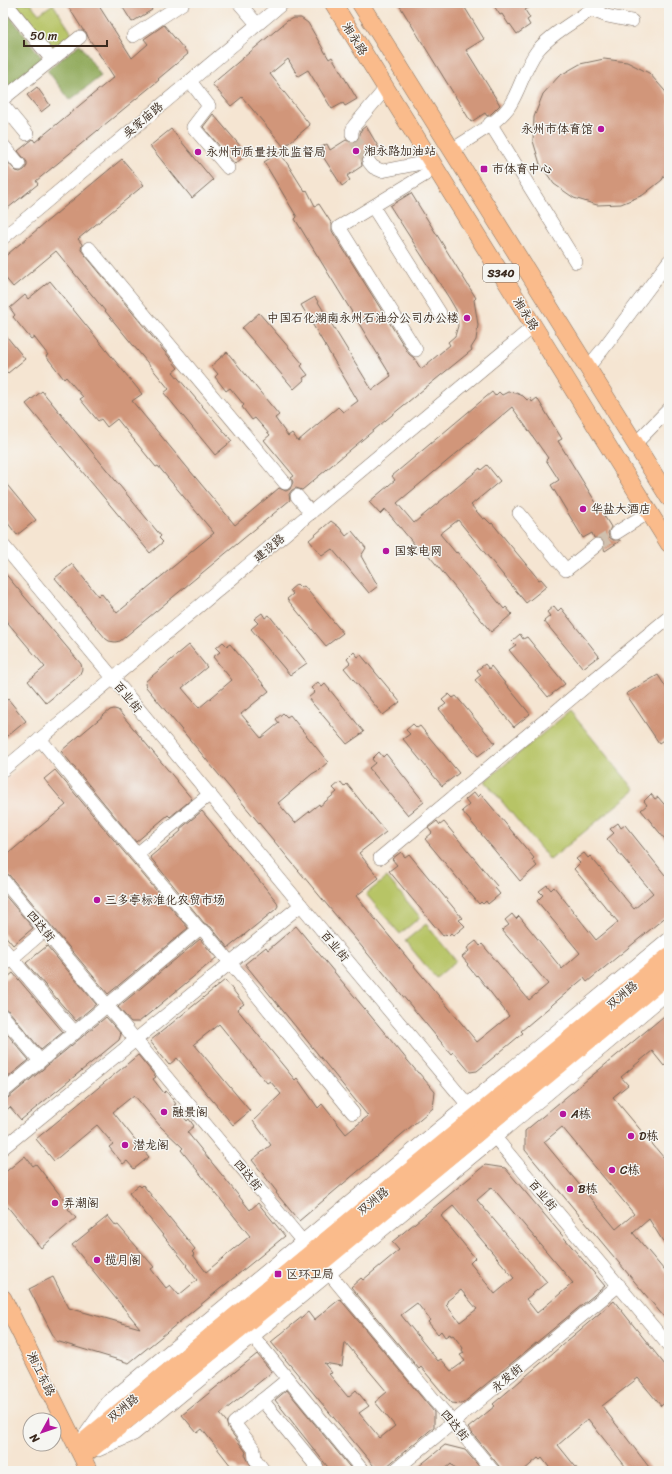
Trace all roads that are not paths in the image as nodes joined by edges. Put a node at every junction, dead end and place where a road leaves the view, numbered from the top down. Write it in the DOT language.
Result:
graph roads {
  1 [pos="6,3"];
  2 [pos="183,3"];
  3 [pos="239,3"];
  4 [pos="283,3"];
  5 [pos="332,3"];
  6 [pos="360,3"];
  7 [pos="595,7"];
  8 [pos="632,21"];
  9 [pos="257,24"];
  10 [pos="133,36"];
  11 [pos="80,37"];
  12 [pos="52,60"];
  13 [pos="190,81"];
  14 [pos="386,88"];
  15 [pos="3,99"];
  16 [pos="3,104"];
  17 [pos="490,124"];
  18 [pos="27,134"];
  19 [pos="352,135"];
  20 [pos="3,145"];
  21 [pos="452,150"];
  22 [pos="369,162"];
  23 [pos="19,164"];
  24 [pos="434,165"];
  25 [pos="228,168"];
  26 [pos="373,207"];
  27 [pos="3,238"];
  28 [pos="89,248"];
  29 [pos="669,261"];
  30 [pos="576,262"];
  31 [pos="440,313"];
  32 [pos="534,326"];
  33 [pos="416,350"];
  34 [pos="588,367"];
  35 [pos="669,409"];
  36 [pos="635,444"];
  37 [pos="285,483"];
  38 [pos="297,496"];
  39 [pos="669,498"];
  40 [pos="649,512"];
  41 [pos="311,513"];
  42 [pos="519,513"];
  43 [pos="616,533"];
  44 [pos="669,544"];
  45 [pos="3,545"];
  46 [pos="597,545"];
  47 [pos="669,618"];
  48 [pos="113,679"];
  49 [pos="40,739"];
  50 [pos="3,770"];
  51 [pos="210,794"];
  52 [pos="137,854"];
  53 [pos="380,858"];
  54 [pos="3,880"];
  55 [pos="300,905"];
  56 [pos="199,929"];
  57 [pos="45,930"];
  58 [pos="669,938"];
  59 [pos="3,948"];
  60 [pos="669,956"];
  61 [pos="7,962"];
  62 [pos="230,962"];
  63 [pos="669,974"];
  64 [pos="669,992"];
  65 [pos="108,1005"];
  66 [pos="3,1016"];
  67 [pos="75,1033"];
  68 [pos="136,1039"];
  69 [pos="40,1061"];
  70 [pos="3,1092"];
  71 [pos="353,1113"];
  72 [pos="481,1121"];
  73 [pos="3,1148"];
  74 [pos="316,1258"];
  75 [pos="619,1285"];
  76 [pos="3,1298"];
  77 [pos="249,1331"];
  78 [pos="669,1346"];
  79 [pos="288,1379"];
  80 [pos="262,1400"];
  81 [pos="453,1423"];
  82 [pos="82,1458"];
  83 [pos="264,1471"];
  84 [pos="316,1471"];
  85 [pos="363,1471"];
  86 [pos="394,1471"];
  87 [pos="493,1471"];
  1 -- 12 [label="street"];
  2 -- 10 [label="street"];
  3 -- 9 [label="street"];
  4 -- 9 [label="street, 吴家庙路"];
  5 -- 14 [label="main road, 湘永路 / S340"];
  6 -- 21 [label="main road, 湘永路 / S340"];
  7 -- 8 [label="street"];
  7 -- 17 [label="street"];
  9 -- 13 [label="street, 吴家庙路"];
  11 -- 12 [label="street"];
  12 -- 15 [label="street"];
  13 -- 25 [label="street"];
  13 -- 27 [label="street, 吴家庙路"];
  14 -- 19 [label="street"];
  14 -- 24 [label="main road, 湘永路 / S340"];
  16 -- 18 [label="street"];
  17 -- 21 [label="street"];
  17 -- 30 [label="street"];
  20 -- 23 [label="street"];
  21 -- 34 [label="main road, 湘永路 / S340"];
  22 -- 24 [label="street"];
  24 -- 26 [label="street"];
  24 -- 32 [label="main road, 湘永路 / S340"];
  26 -- 31 [label="street"];
  26 -- 33 [label="street"];
  28 -- 37 [label="street"];
  29 -- 34 [label="street"];
  32 -- 40 [label="main road, 湘永路 / S340"];
  32 -- 41 [label="street, 建设路"];
  34 -- 36 [label="main road, 湘永路 / S340"];
  35 -- 36 [label="street"];
  36 -- 39 [label="main road, 湘永路 / S340"];
  38 -- 41 [label="street"];
  40 -- 43 [label="street"];
  40 -- 44 [label="main road, 湘永路 / S340"];
  41 -- 48 [label="street, 建设路"];
  42 -- 46 [label="street"];
  45 -- 48 [label="street, 百业街"];
  47 -- 53 [label="street"];
  48 -- 49 [label="street, 建设路"];
  48 -- 51 [label="street, 百业街"];
  49 -- 50 [label="street, 建设路"];
  49 -- 52 [label="street"];
  51 -- 52 [label="street"];
  51 -- 55 [label="street, 百业街"];
  52 -- 56 [label="street"];
  54 -- 57 [label="street, 四达街"];
  55 -- 62 [label="street"];
  55 -- 72 [label="street, 百业街"];
  56 -- 62 [label="street"];
  56 -- 65 [label="street"];
  57 -- 61 [label="street"];
  57 -- 65 [label="street, 四达街"];
  58 -- 72 [label="street"];
  59 -- 61 [label="street"];
  60 -- 72 [label="main road, 双洲路"];
  61 -- 67 [label="street"];
  62 -- 68 [label="street"];
  62 -- 71 [label="street"];
  63 -- 72 [label="main road, 双洲路"];
  64 -- 72 [label="street"];
  65 -- 67 [label="street"];
  65 -- 68 [label="street, 四达街"];
  66 -- 69 [label="street"];
  67 -- 69 [label="street"];
  68 -- 73 [label="street"];
  68 -- 74 [label="street, 四达街"];
  69 -- 70 [label="street"];
  72 -- 74 [label="main road, 双洲路"];
  72 -- 74 [label="street"];
  72 -- 75 [label="street, 百业街"];
  74 -- 77 [label="main road, 双洲路"];
  74 -- 81 [label="street, 四达街"];
  74 -- 82 [label="main road, 双洲路"];
  75 -- 78 [label="street, 百业街"];
  75 -- 81 [label="street, 永发街"];
  76 -- 82 [label="main road, 湘江东路"];
  77 -- 79 [label="street"];
  77 -- 82 [label="main road, 双洲路"];
  79 -- 80 [label="street"];
  79 -- 85 [label="street"];
  80 -- 83 [label="street"];
  80 -- 84 [label="street"];
  81 -- 86 [label="street, 永发街"];
  81 -- 87 [label="street, 四达街"];
}
